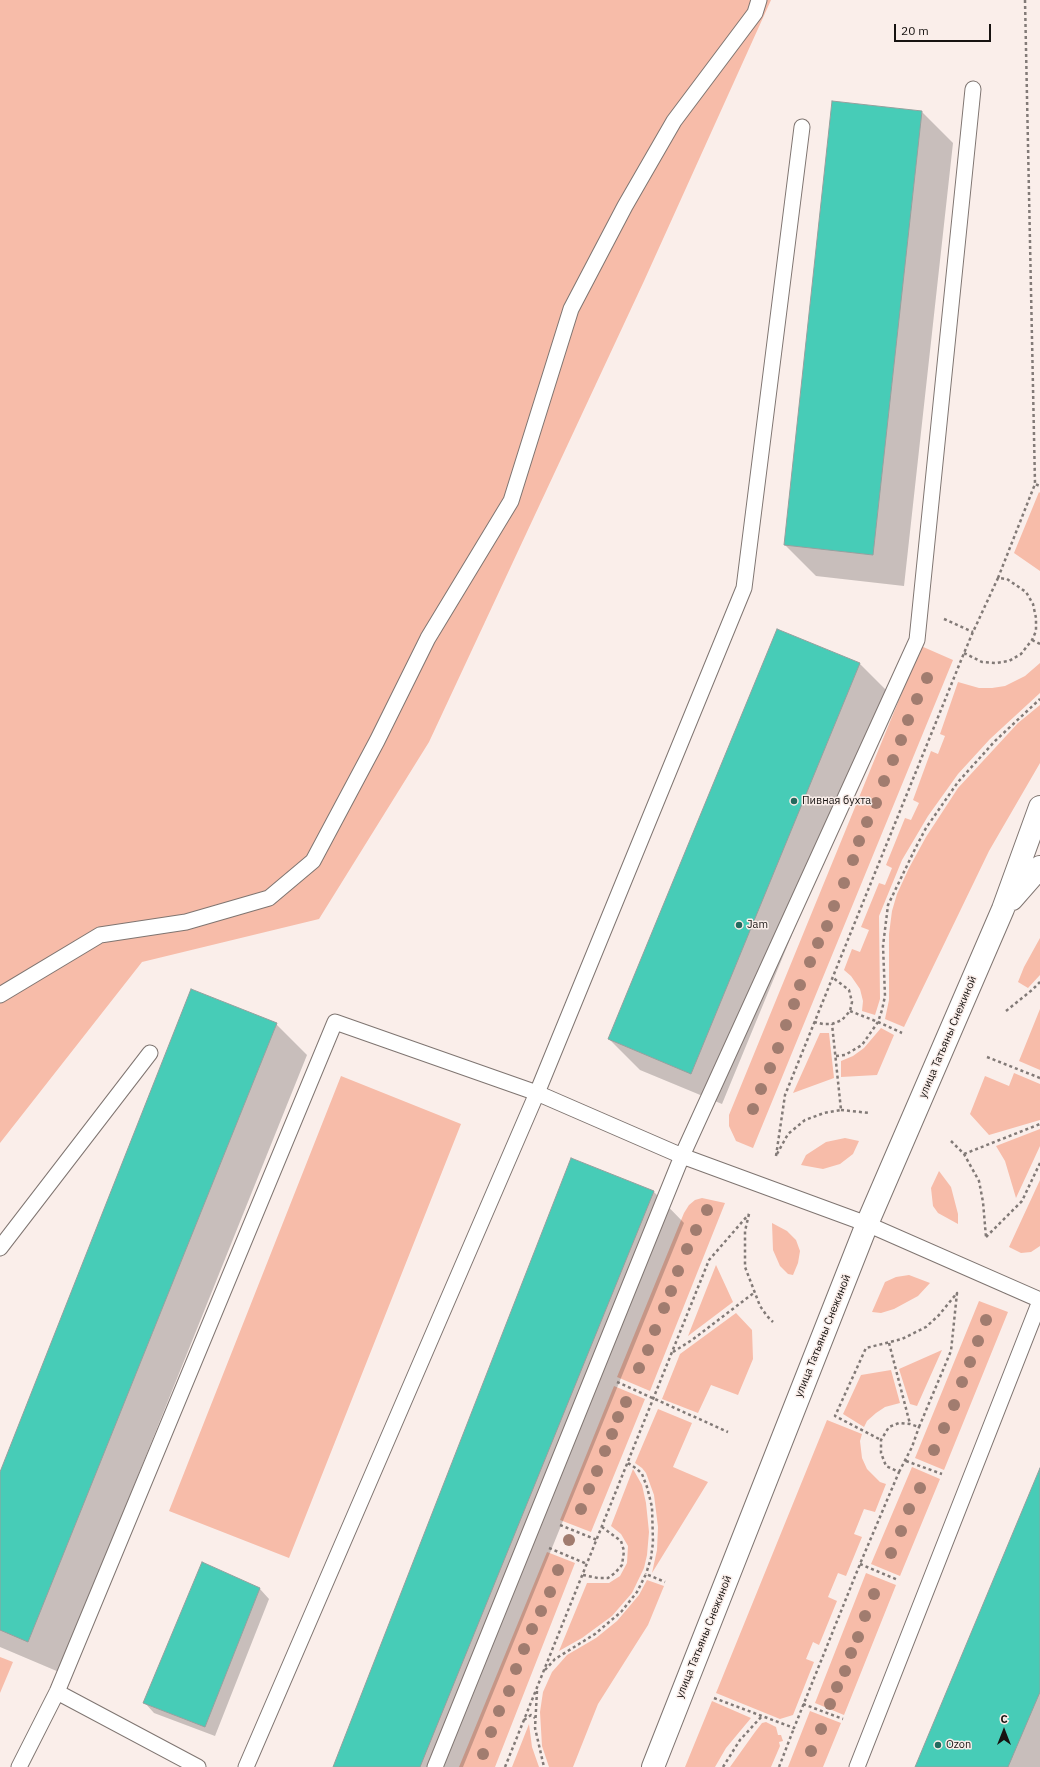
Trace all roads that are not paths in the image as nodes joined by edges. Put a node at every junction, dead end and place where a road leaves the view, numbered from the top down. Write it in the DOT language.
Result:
graph roads {
  1 [pos="759,0"];
  2 [pos="973,89"];
  3 [pos="802,127"];
  4 [pos="1040,807"];
  5 [pos="1040,867"];
  6 [pos="1003,909"];
  7 [pos="0,995"];
  8 [pos="150,1053"];
  9 [pos="537,1093"];
  10 [pos="682,1156"];
  11 [pos="866,1224"];
  12 [pos="0,1248"];
  13 [pos="1040,1301"];
  14 [pos="57,1692"];
  15 [pos="19,1767"];
  16 [pos="198,1767"];
  17 [pos="246,1767"];
  18 [pos="435,1767"];
  19 [pos="652,1767"];
  20 [pos="857,1767"];
  1 -- 7 [label="lane"];
  2 -- 10 [label="lane"];
  3 -- 9 [label="lane"];
  4 -- 6 [label="street, улица Татьяны Снежиной"];
  5 -- 6 [label="street, улица Татьяны Снежиной"];
  6 -- 11 [label="street, улица Татьяны Снежиной"];
  8 -- 12 [label="lane"];
  9 -- 10 [label="lane"];
  9 -- 14 [label="lane"];
  9 -- 17 [label="lane"];
  10 -- 11 [label="lane"];
  10 -- 18 [label="lane"];
  11 -- 13 [label="lane"];
  11 -- 19 [label="street, улица Татьяны Снежиной"];
  13 -- 20 [label="lane"];
  14 -- 15 [label="lane"];
  14 -- 16 [label="lane"];
}
